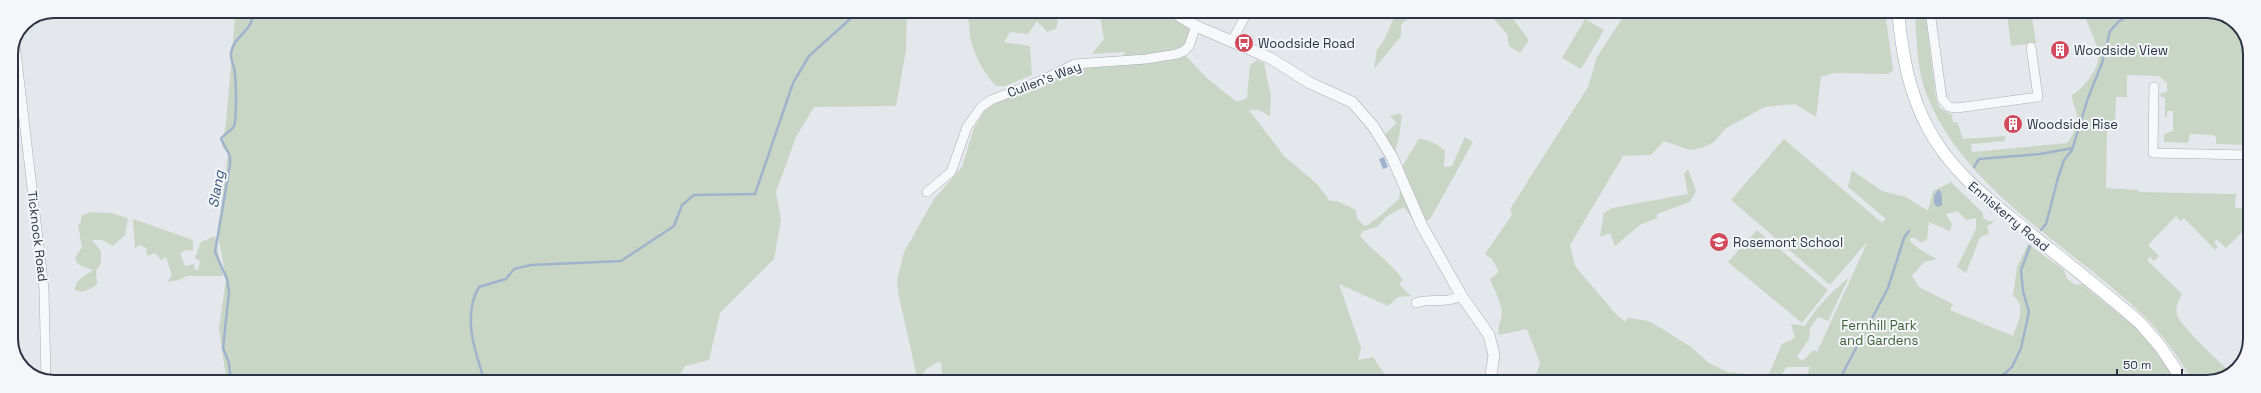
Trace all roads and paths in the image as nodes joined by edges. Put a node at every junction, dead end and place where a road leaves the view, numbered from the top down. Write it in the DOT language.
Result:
graph roads {
  1 [pos="1182,18"];
  2 [pos="1244,18"];
  3 [pos="1899,18"];
  4 [pos="1931,18"];
  5 [pos="1196,26"];
  6 [pos="1232,42"];
  7 [pos="2031,47"];
  8 [pos="18,69"];
  9 [pos="2154,88"];
  10 [pos="2243,155"];
  11 [pos="927,192"];
  12 [pos="1461,295"];
  13 [pos="1416,303"];
  14 [pos="46,374"];
  15 [pos="1491,375"];
  16 [pos="2179,375"];
  1 -- 5 [label="street"];
  2 -- 6 [label="street"];
  3 -- 16 [label="main road, Enniskerry Road"];
  4 -- 7 [label="street"];
  5 -- 6 [label="street"];
  5 -- 11 [label="street, Cullen's Way"];
  6 -- 12 [label="street"];
  8 -- 14 [label="street, Ticknock Road"];
  9 -- 10 [label="street"];
  12 -- 13 [label="street"];
  12 -- 15 [label="street"];
}
